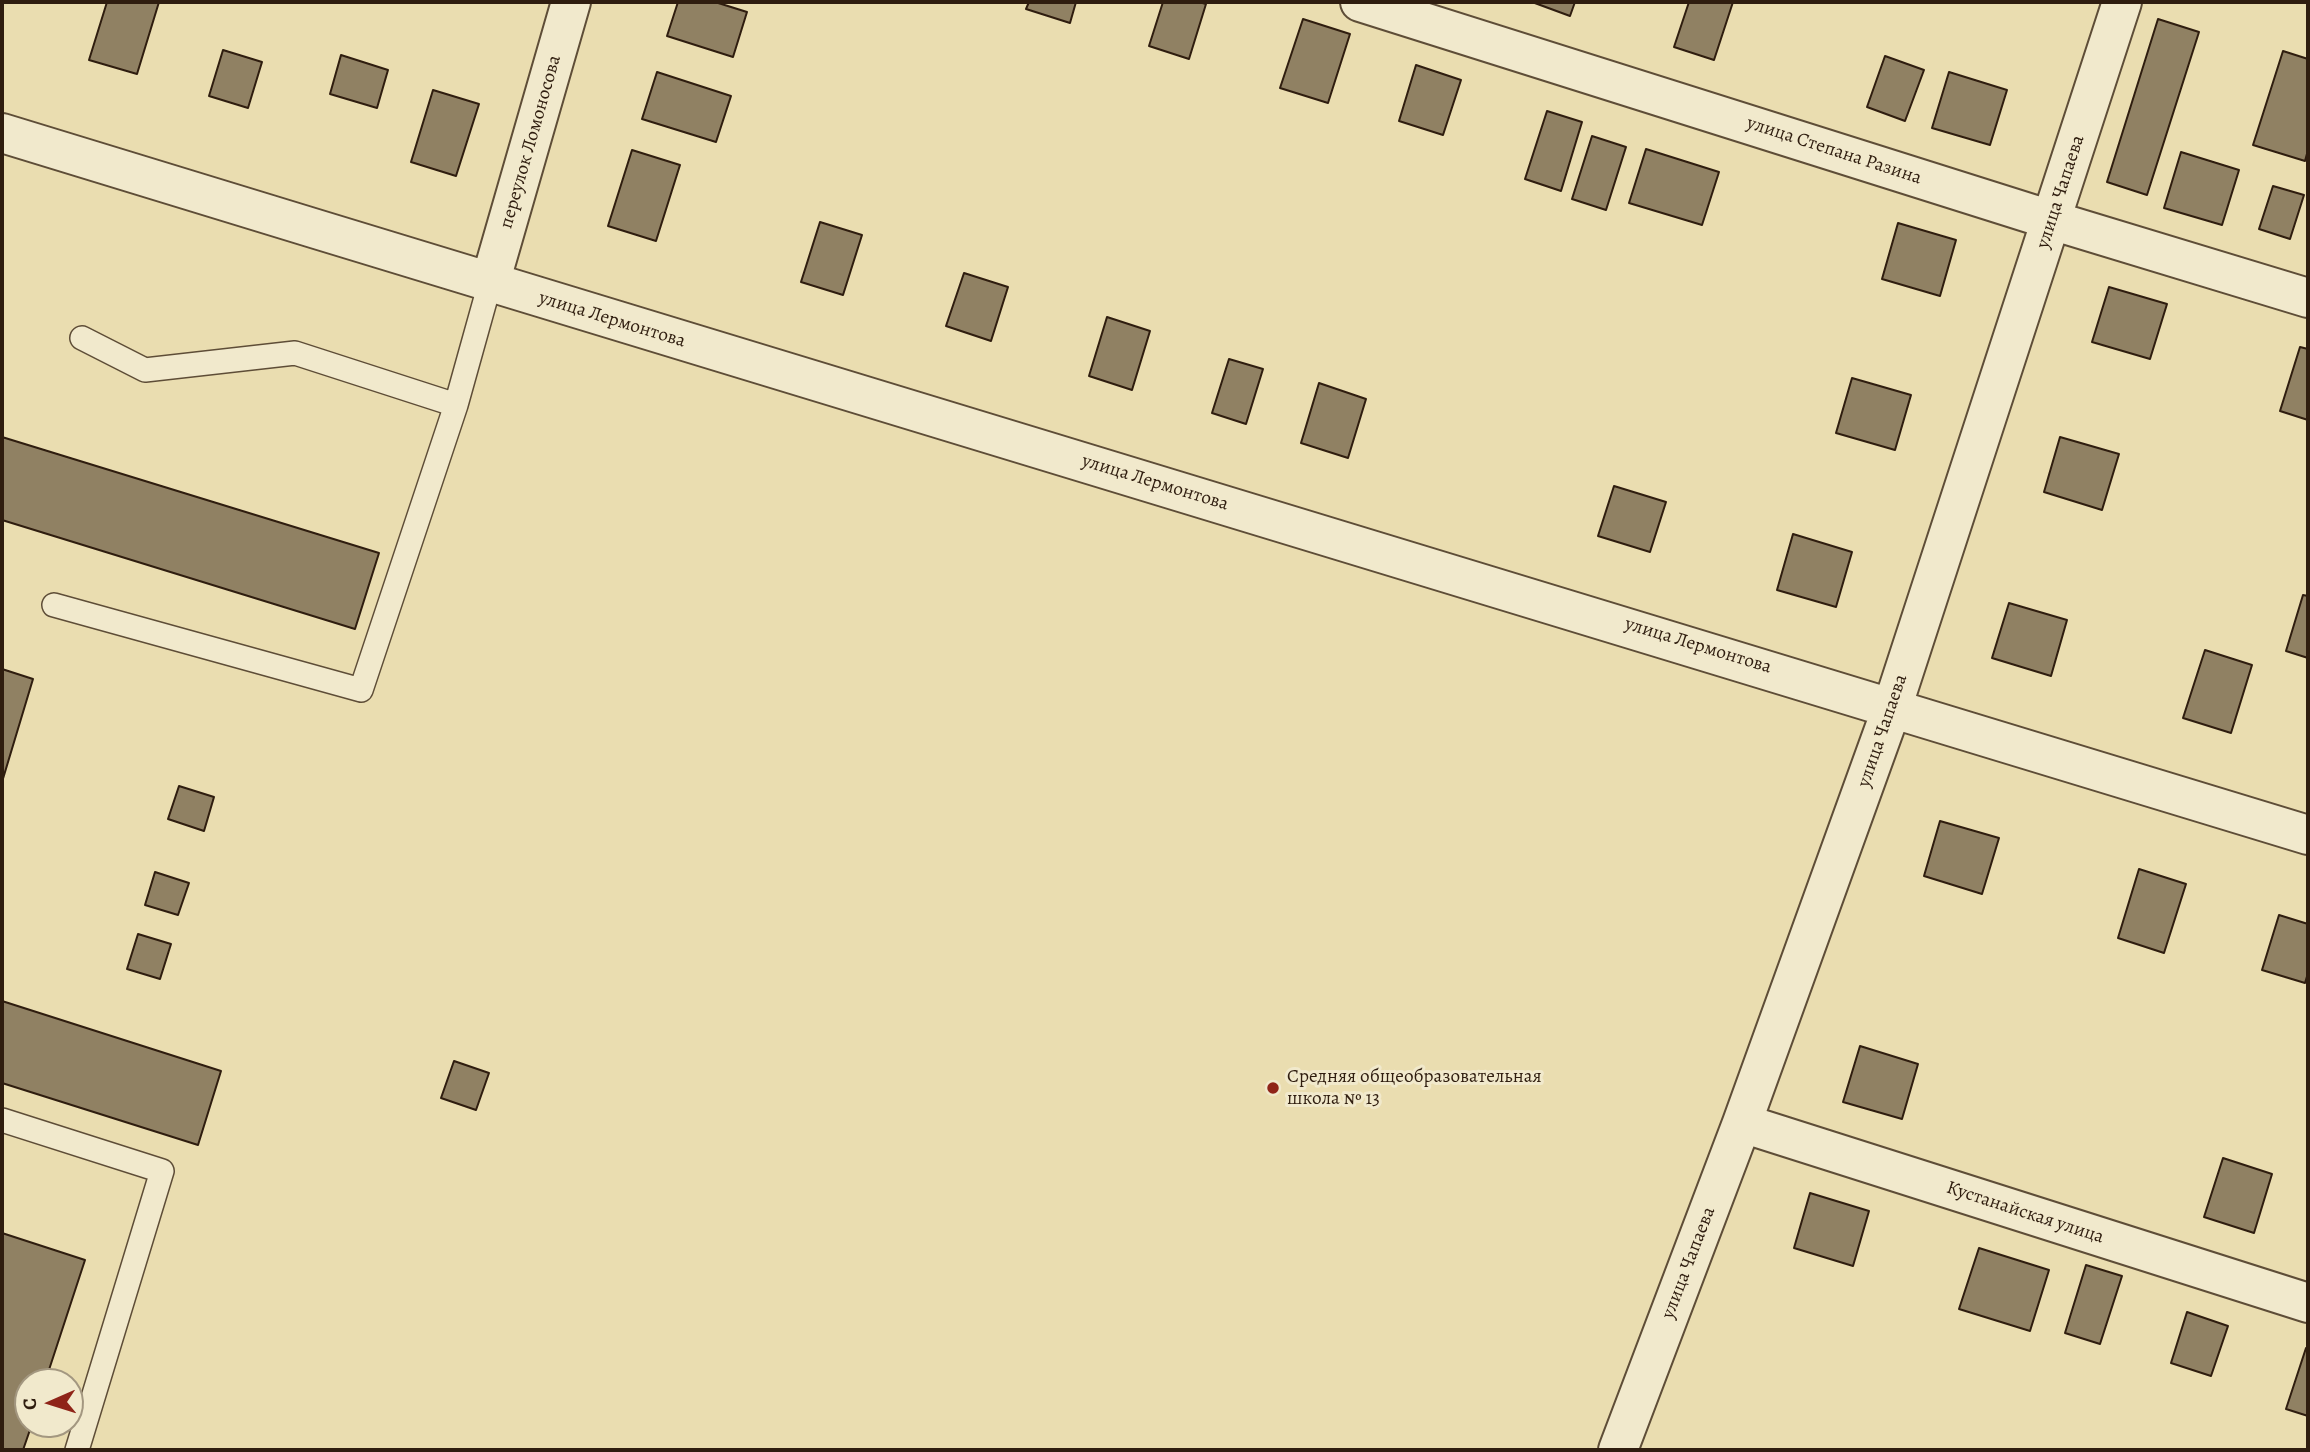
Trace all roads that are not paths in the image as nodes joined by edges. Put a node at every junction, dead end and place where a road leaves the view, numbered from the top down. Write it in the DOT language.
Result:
graph roads {
  1 [pos="571,2"];
  2 [pos="1360,2"];
  3 [pos="2122,2"];
  4 [pos="2,133"];
  5 [pos="2052,220"];
  6 [pos="490,283"];
  7 [pos="2308,298"];
  8 [pos="82,338"];
  9 [pos="456,405"];
  10 [pos="54,605"];
  11 [pos="1893,705"];
  12 [pos="2308,835"];
  13 [pos="2,1120"];
  14 [pos="1742,1124"];
  15 [pos="2308,1303"];
  16 [pos="77,1450"];
  17 [pos="1618,1450"];
  1 -- 6 [label="street, переулок Ломоносова"];
  2 -- 5 [label="street, улица Степана Разина"];
  3 -- 5 [label="street, улица Чапаева"];
  4 -- 6 [label="street, улица Лермонтова"];
  5 -- 7 [label="street, улица Степана Разина"];
  5 -- 11 [label="street, улица Чапаева"];
  6 -- 9 [label="lane"];
  6 -- 11 [label="street, улица Лермонтова"];
  8 -- 9 [label="lane"];
  9 -- 10 [label="lane"];
  11 -- 12 [label="street, улица Лермонтова"];
  11 -- 14 [label="street, улица Чапаева"];
  13 -- 16 [label="lane"];
  14 -- 15 [label="street, Кустанайская улица"];
  14 -- 17 [label="street, улица Чапаева"];
}
